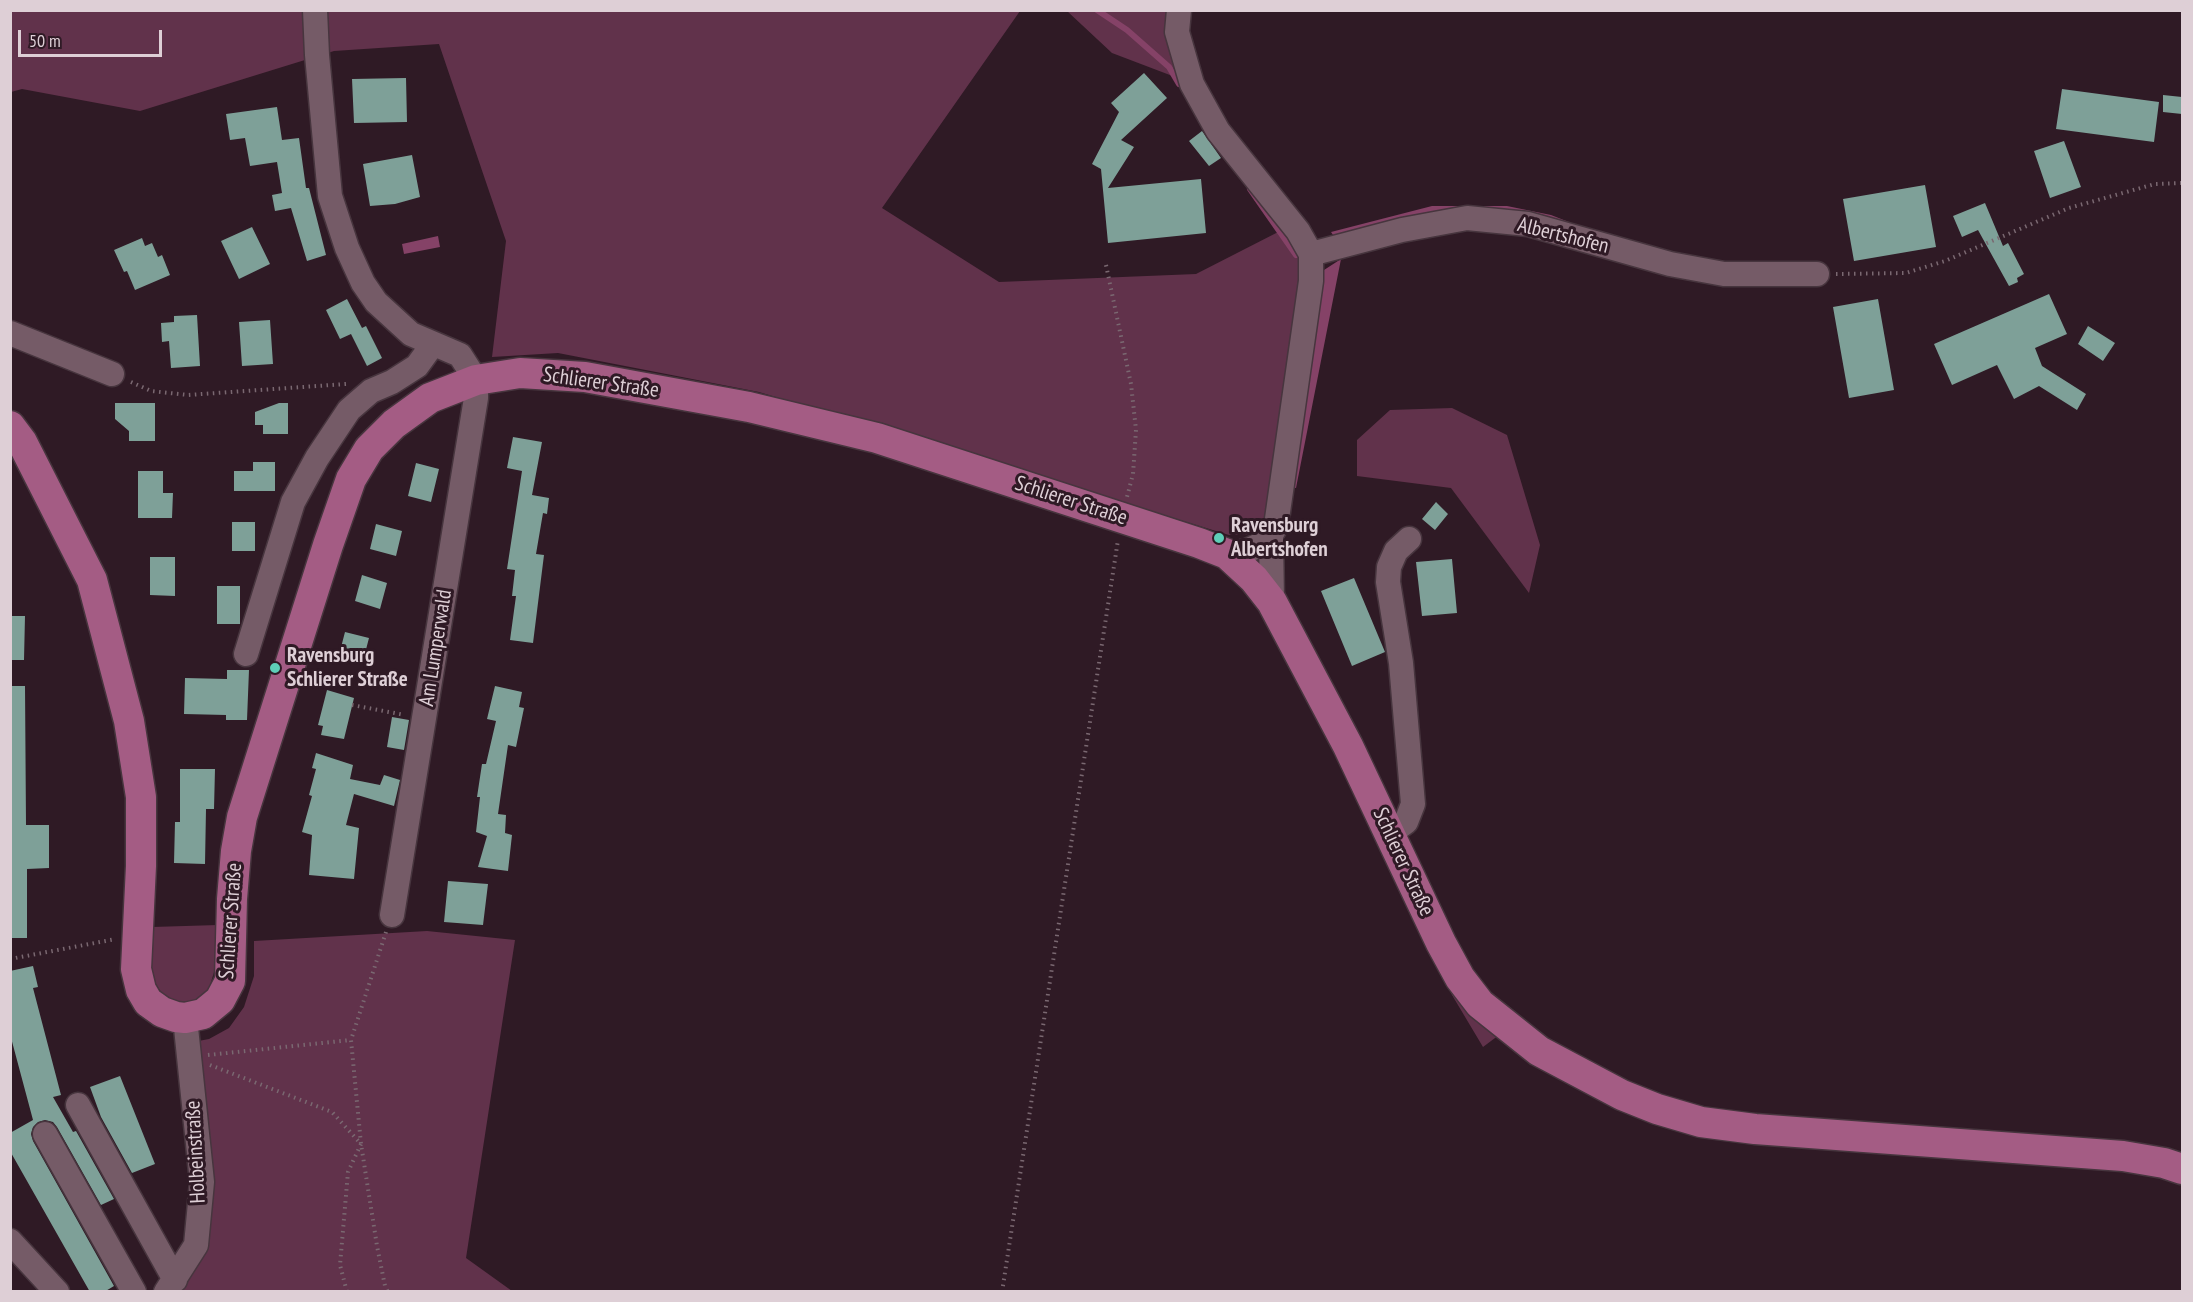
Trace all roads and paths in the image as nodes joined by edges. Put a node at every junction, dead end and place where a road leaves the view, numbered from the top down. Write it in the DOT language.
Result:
graph roads {
  1 [pos="315,10"];
  2 [pos="1179,10"];
  3 [pos="2182,183"];
  4 [pos="1311,254"];
  5 [pos="1106,264"];
  6 [pos="1817,274"];
  7 [pos="10,333"];
  8 [pos="433,344"];
  9 [pos="112,374"];
  10 [pos="476,380"];
  11 [pos="349,384"];
  12 [pos="10,426"];
  13 [pos="1122,518"];
  14 [pos="1271,536"];
  15 [pos="1409,539"];
  16 [pos="1227,554"];
  17 [pos="1272,602"];
  18 [pos="246,654"];
  19 [pos="352,705"];
  20 [pos="391,712"];
  21 [pos="1390,834"];
  22 [pos="392,915"];
  23 [pos="137,935"];
  24 [pos="10,959"];
  25 [pos="185,1018"];
  26 [pos="351,1040"];
  27 [pos="190,1057"];
  28 [pos="78,1105"];
  29 [pos="45,1134"];
  30 [pos="361,1144"];
  31 [pos="2182,1169"];
  32 [pos="10,1240"];
  33 [pos="171,1286"];
  34 [pos="57,1292"];
  35 [pos="134,1292"];
  36 [pos="347,1292"];
  37 [pos="388,1292"];
  38 [pos="1002,1292"];
  1 -- 8 [label="street"];
  2 -- 4 [label="street"];
  3 -- 6 [label="path"];
  4 -- 6 [label="street, Albertshofen"];
  4 -- 14 [label="street"];
  5 -- 13 [label="path"];
  7 -- 9 [label="street"];
  8 -- 10 [label="street"];
  8 -- 18 [label="street"];
  9 -- 11 [label="path"];
  10 -- 13 [label="main road, Schlierer Straße"];
  10 -- 22 [label="street, Am Lumperwald"];
  10 -- 25 [label="main road, Schlierer Straße"];
  12 -- 23 [label="main road"];
  13 -- 16 [label="main road, Schlierer Straße"];
  13 -- 38 [label="path"];
  14 -- 16 [label="street"];
  14 -- 17 [label="street"];
  15 -- 21 [label="street"];
  16 -- 17 [label="main road, Schlierer Straße"];
  17 -- 21 [label="main road, Schlierer Straße"];
  19 -- 20 [label="path"];
  21 -- 31 [label="main road, Schlierer Straße"];
  22 -- 26 [label="path"];
  23 -- 24 [label="path"];
  23 -- 25 [label="main road"];
  25 -- 27 [label="street, Holbeinstraße"];
  26 -- 27 [label="path"];
  26 -- 30 [label="path"];
  27 -- 30 [label="path"];
  27 -- 33 [label="street, Holbeinstraße"];
  28 -- 33 [label="street, Holbeinstraße"];
  29 -- 35 [label="street"];
  30 -- 36 [label="path"];
  30 -- 37 [label="path"];
  32 -- 34 [label="street"];
}
